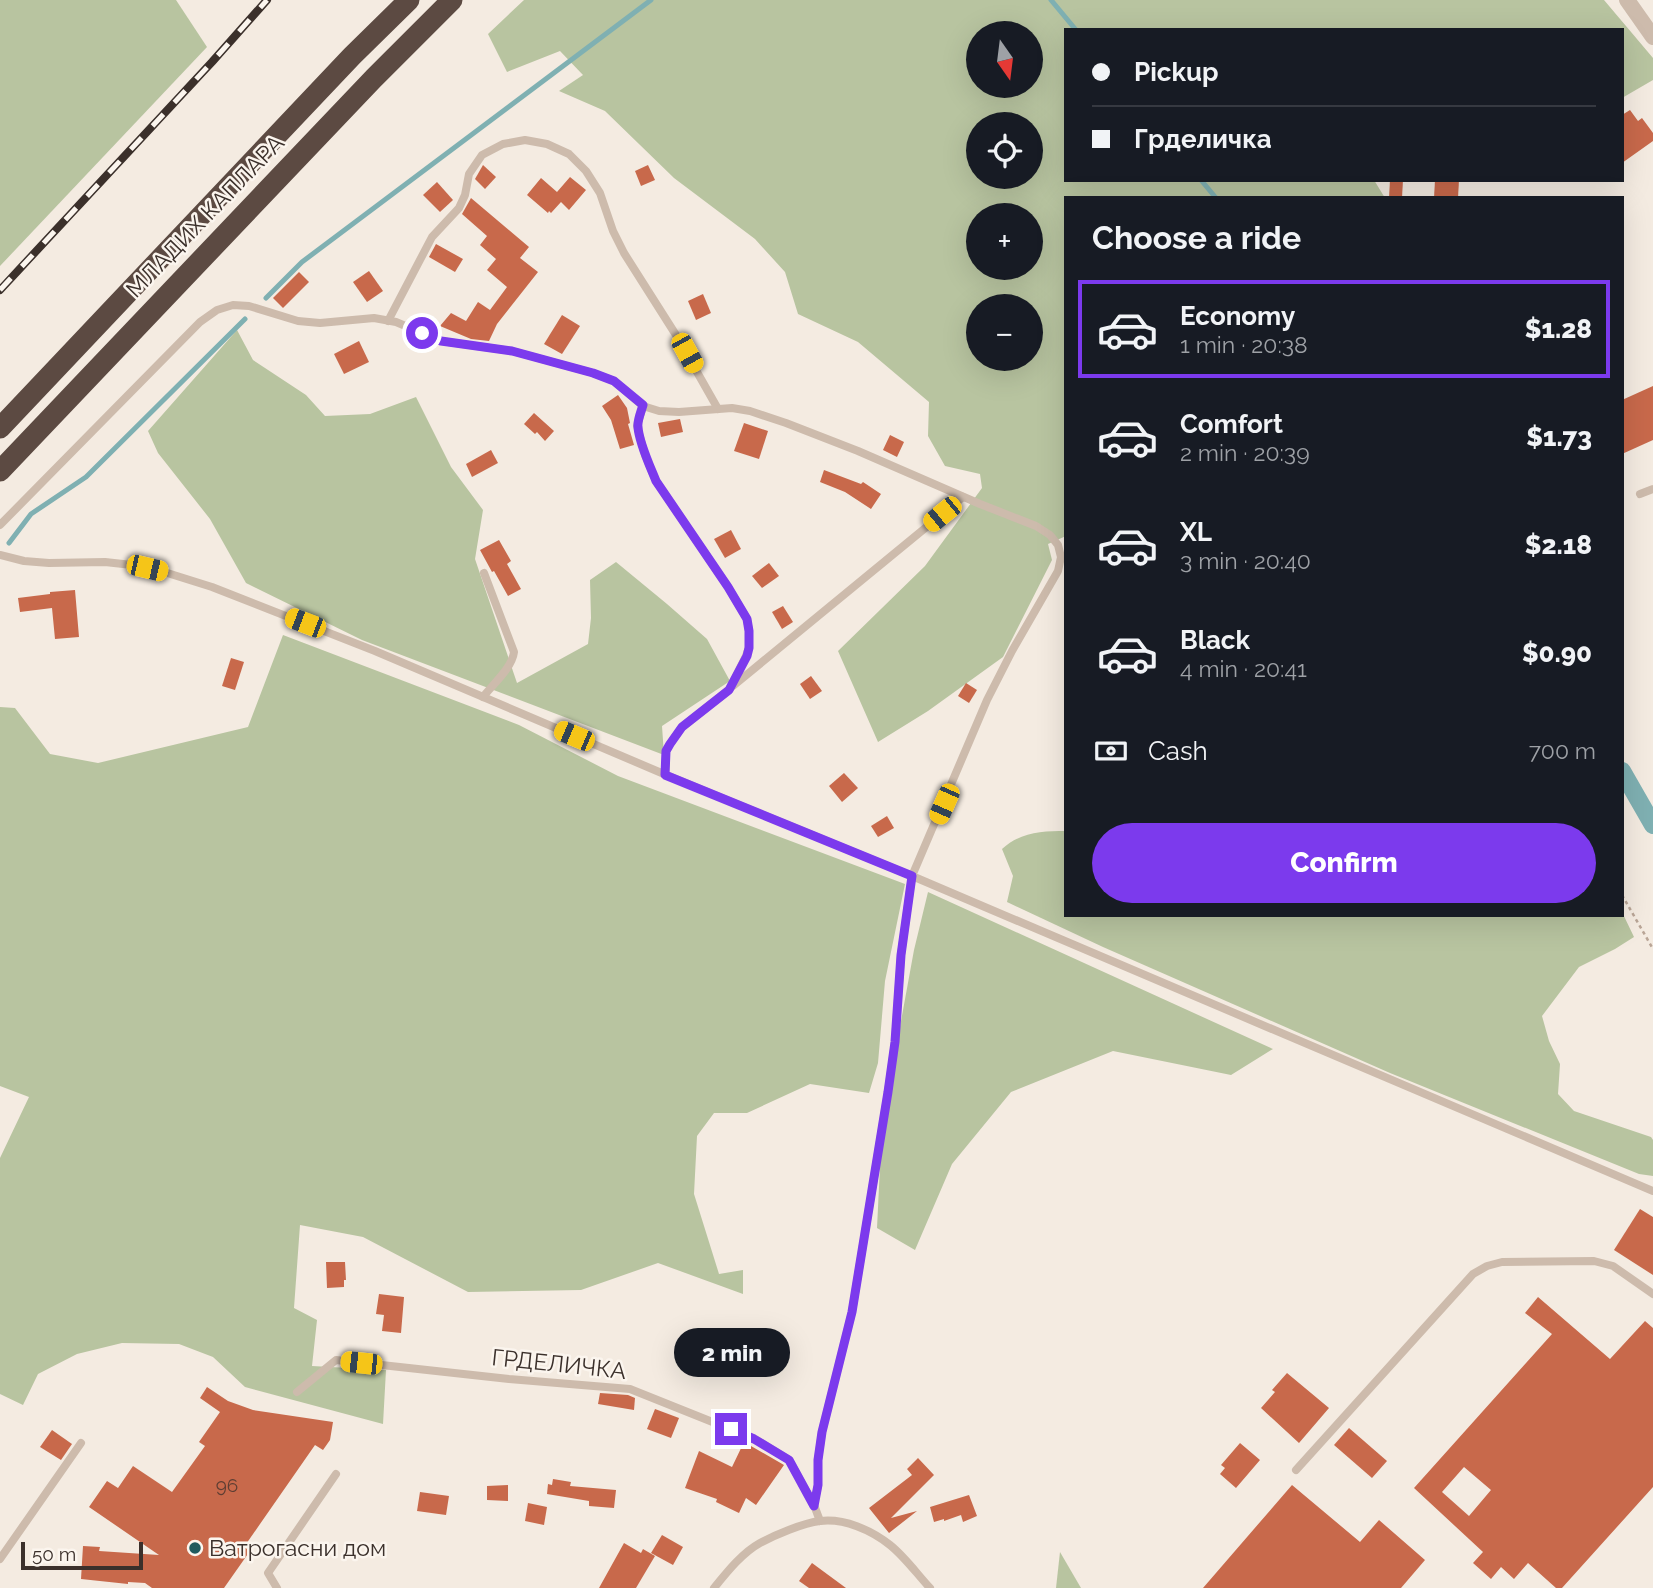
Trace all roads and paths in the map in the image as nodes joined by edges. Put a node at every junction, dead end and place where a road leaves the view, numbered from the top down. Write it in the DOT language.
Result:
graph roads {
  1 [pos="409,0"];
  2 [pos="452,0"];
  3 [pos="1627,0"];
  4 [pos="1653,37"];
  5 [pos="388,321"];
  6 [pos="643,405"];
  7 [pos="718,409"];
  8 [pos="0,428"];
  9 [pos="0,471"];
  10 [pos="1653,489"];
  11 [pos="1640,494"];
  12 [pos="963,497"];
  13 [pos="0,525"];
  14 [pos="0,555"];
  15 [pos="484,573"];
  16 [pos="729,690"];
  17 [pos="483,697"];
  18 [pos="665,775"];
  19 [pos="912,876"];
  20 [pos="1624,898"];
  21 [pos="1653,949"];
  22 [pos="1653,1191"];
  23 [pos="1653,1294"];
  24 [pos="297,1392"];
  25 [pos="81,1443"];
  26 [pos="1296,1470"];
  27 [pos="336,1474"];
  28 [pos="814,1506"];
  29 [pos="820,1521"];
  30 [pos="0,1559"];
  31 [pos="277,1588"];
  32 [pos="714,1588"];
  33 [pos="930,1588"];
  1 -- 8 [label="highway, МЛАДИХ КАПЛАРА"];
  2 -- 9 [label="highway, МЛАДИХ КАПЛАРА"];
  3 -- 4 [label="street"];
  5 -- 6 [label="lane"];
  5 -- 7 [label="lane"];
  5 -- 13 [label="lane"];
  6 -- 7 [label="lane"];
  6 -- 16 [label="lane"];
  7 -- 12 [label="lane"];
  10 -- 11 [label="lane"];
  12 -- 16 [label="lane"];
  12 -- 19 [label="lane"];
  14 -- 17 [label="lane"];
  15 -- 17 [label="lane"];
  16 -- 18 [label="lane"];
  17 -- 18 [label="lane"];
  18 -- 19 [label="lane"];
  19 -- 22 [label="lane"];
  19 -- 28 [label="lane"];
  20 -- 21 [label="path"];
  23 -- 26 [label="lane"];
  24 -- 28 [label="lane, ГРДЕЛИЧКА"];
  25 -- 30 [label="lane"];
  27 -- 31 [label="lane"];
  28 -- 29 [label="lane, ГРДЕЛИЧКА"];
  29 -- 32 [label="lane"];
  29 -- 33 [label="lane"];
}
